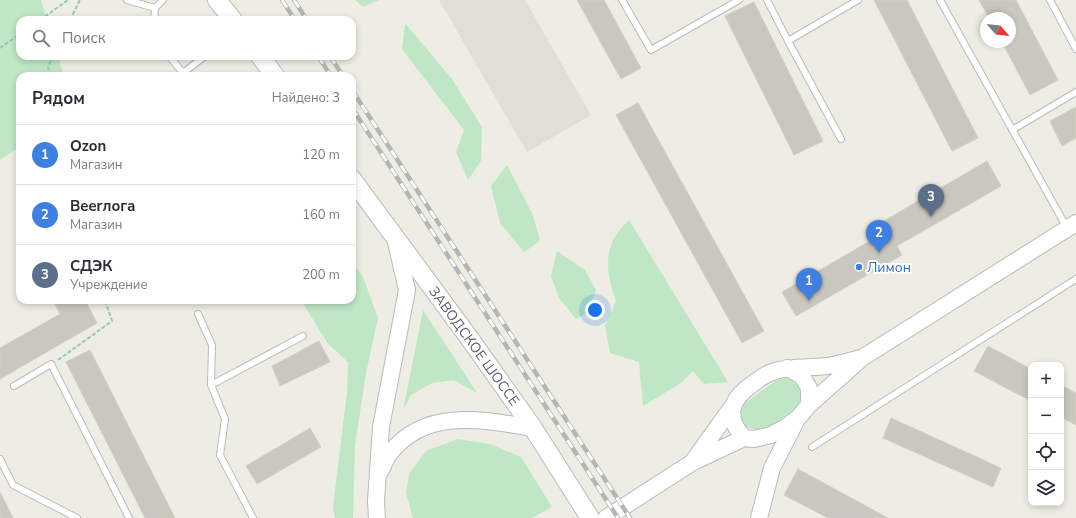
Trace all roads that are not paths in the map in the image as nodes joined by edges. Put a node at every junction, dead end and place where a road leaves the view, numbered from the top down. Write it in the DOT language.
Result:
graph roads {
  1 [pos="127,0"];
  2 [pos="163,0"];
  3 [pos="217,0"];
  4 [pos="622,0"];
  5 [pos="740,0"];
  6 [pos="767,0"];
  7 [pos="858,0"];
  8 [pos="940,0"];
  9 [pos="1050,0"];
  10 [pos="154,8"];
  11 [pos="154,16"];
  12 [pos="230,16"];
  13 [pos="788,41"];
  14 [pos="1076,49"];
  15 [pos="172,60"];
  16 [pos="200,60"];
  17 [pos="263,60"];
  18 [pos="182,72"];
  19 [pos="184,72"];
  20 [pos="272,72"];
  21 [pos="1076,92"];
  22 [pos="1012,130"];
  23 [pos="841,138"];
  24 [pos="356,184"];
  25 [pos="1071,225"];
  26 [pos="395,236"];
  27 [pos="1076,279"];
  28 [pos="198,314"];
  29 [pos="303,336"];
  30 [pos="862,358"];
  31 [pos="787,368"];
  32 [pos="212,385"];
  33 [pos="14,386"];
  34 [pos="809,405"];
  35 [pos="732,407"];
  36 [pos="798,418"];
  37 [pos="533,428"];
  38 [pos="771,435"];
  39 [pos="744,438"];
  40 [pos="812,447"];
  41 [pos="0,459"];
  42 [pos="693,462"];
  43 [pos="772,468"];
  44 [pos="377,476"];
  45 [pos="77,518"];
  46 [pos="129,518"];
  47 [pos="253,518"];
  48 [pos="377,518"];
  49 [pos="590,518"];
  50 [pos="606,518"];
  51 [pos="759,518"];
  1 -- 10 [label="lane"];
  2 -- 10 [label="lane"];
  3 -- 12 [label="main road"];
  4 -- 5 [label="lane"];
  6 -- 13 [label="lane"];
  7 -- 13 [label="lane"];
  8 -- 22 [label="lane"];
  9 -- 14 [label="lane"];
  10 -- 11 [label="lane"];
  13 -- 23 [label="lane"];
  15 -- 18 [label="lane"];
  16 -- 19 [label="lane"];
  17 -- 20 [label="main road"];
  21 -- 22 [label="lane"];
  22 -- 25 [label="lane"];
  24 -- 26 [label="main road, ЗАВОДСКОЕ ШОССЕ"];
  25 -- 30 [label="street"];
  26 -- 37 [label="main road, ЗАВОДСКОЕ ШОССЕ"];
  26 -- 44 [label="street"];
  27 -- 40 [label="lane"];
  28 -- 32 [label="lane"];
  29 -- 32 [label="lane"];
  30 -- 31 [label="street"];
  30 -- 34 [label="street"];
  31 -- 34 [label="street"];
  31 -- 35 [label="street"];
  32 -- 47 [label="lane"];
  33 -- 46 [label="lane"];
  34 -- 36 [label="street"];
  35 -- 39 [label="street"];
  35 -- 42 [label="street"];
  36 -- 38 [label="street"];
  36 -- 43 [label="street"];
  37 -- 44 [label="street"];
  37 -- 49 [label="main road, ЗАВОДСКОЕ ШОССЕ"];
  38 -- 39 [label="street"];
  38 -- 43 [label="street"];
  39 -- 42 [label="street"];
  41 -- 45 [label="lane"];
  42 -- 50 [label="street"];
  43 -- 51 [label="street"];
  44 -- 48 [label="street"];
}
